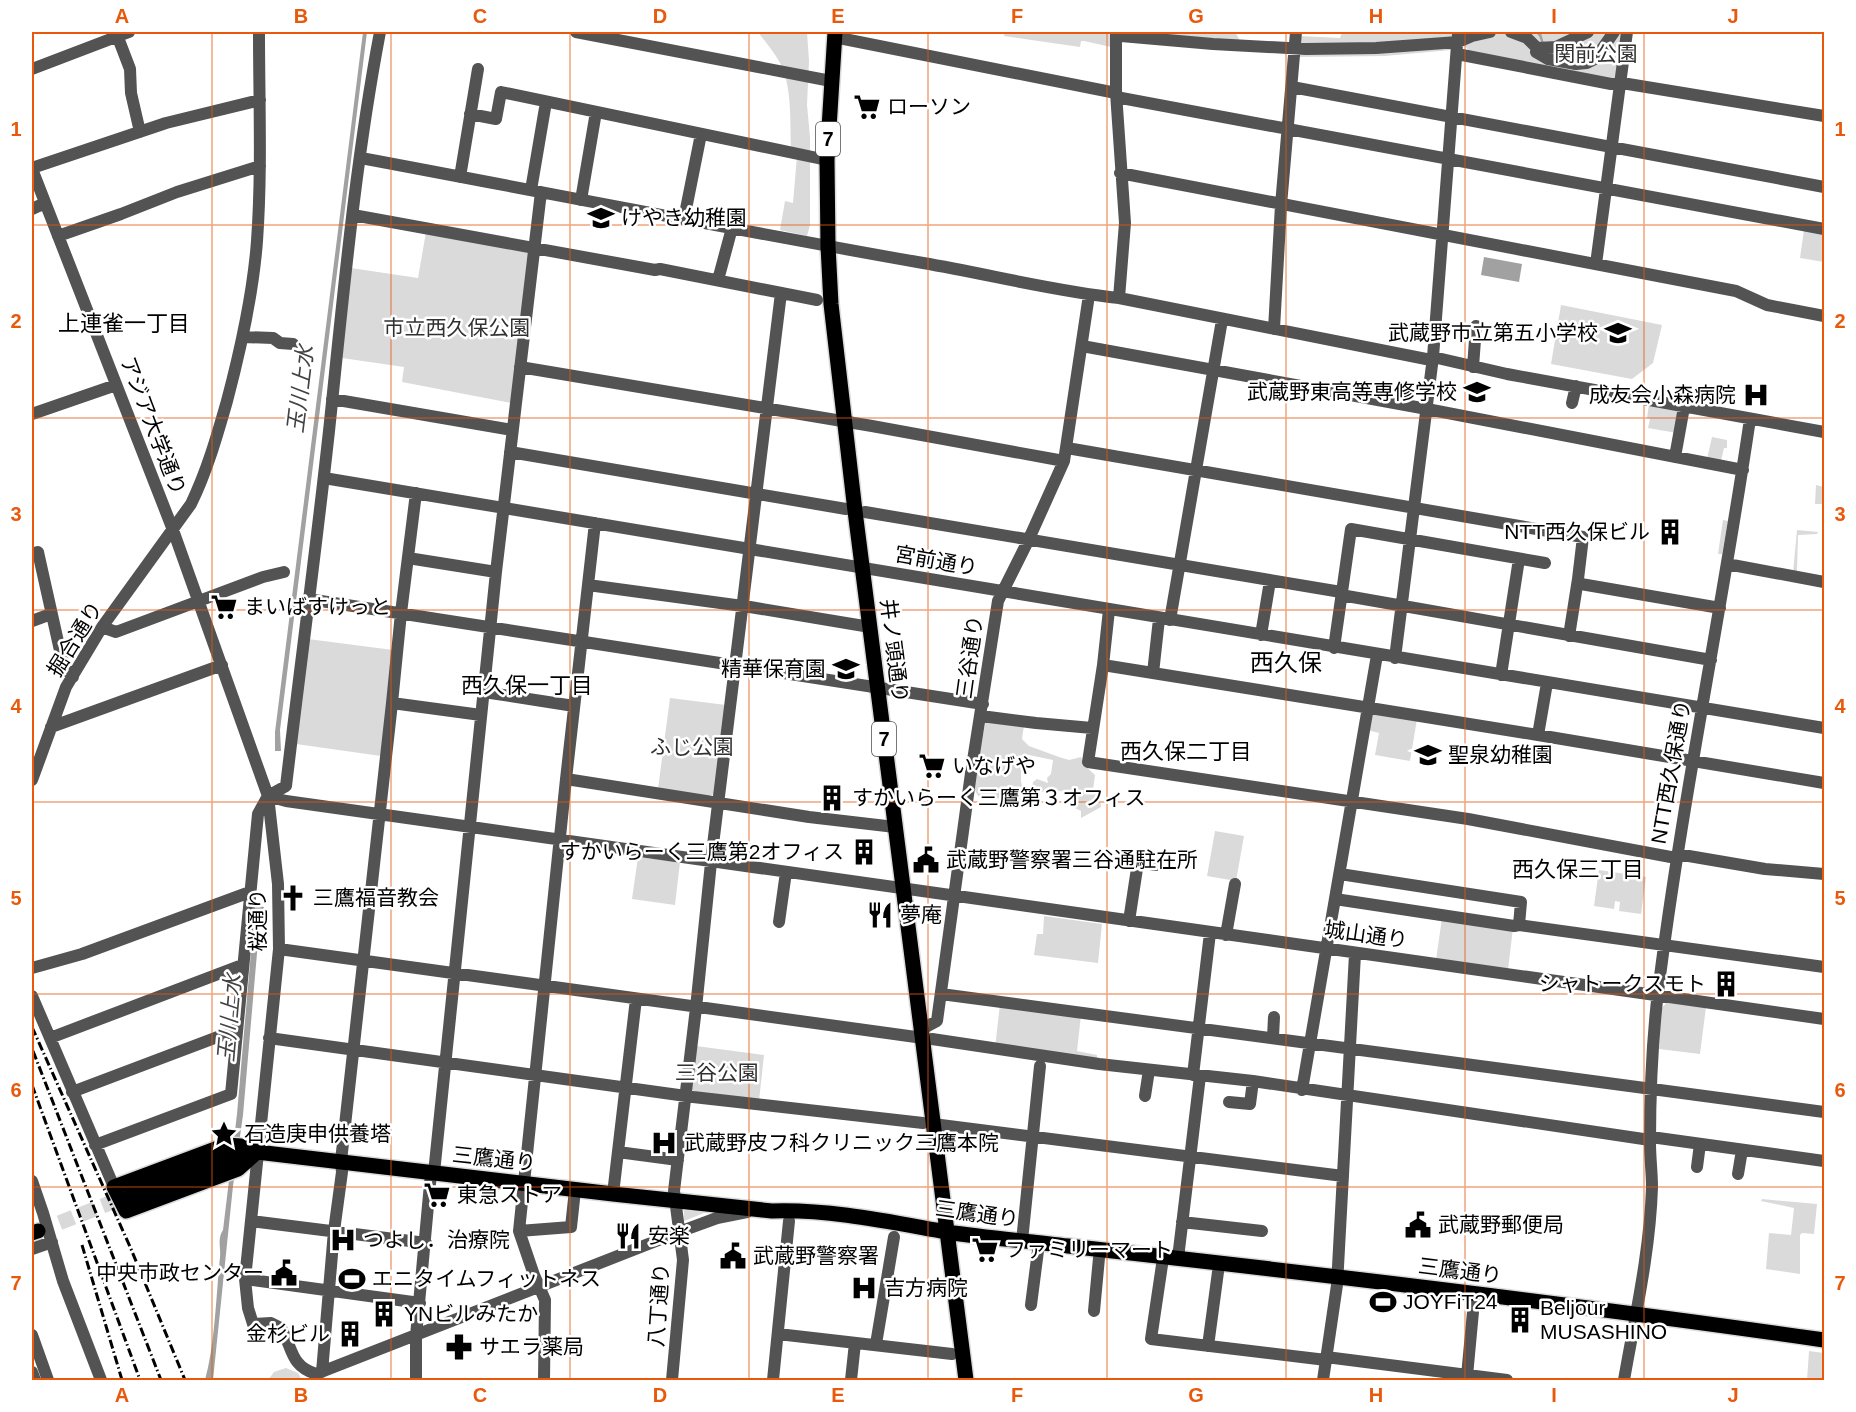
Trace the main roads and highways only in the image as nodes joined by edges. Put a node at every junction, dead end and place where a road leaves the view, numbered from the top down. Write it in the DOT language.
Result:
graph roads {
  1 [pos="835,34"];
  2 [pos="257,1152"];
  3 [pos="131,1195"];
  4 [pos="948,1232"];
  5 [pos="1824,1340"];
  6 [pos="966,1380"];
  1 -- 4 [label="main road, 井ノ頭通り / 7"];
  2 -- 2 [label="main road"];
  2 -- 3 [label="main road, 三鷹通り"];
  2 -- 4 [label="main road, 三鷹通り"];
  4 -- 5 [label="main road, 三鷹通り"];
  4 -- 6 [label="main road, 井ノ頭通り / 7"];
}
